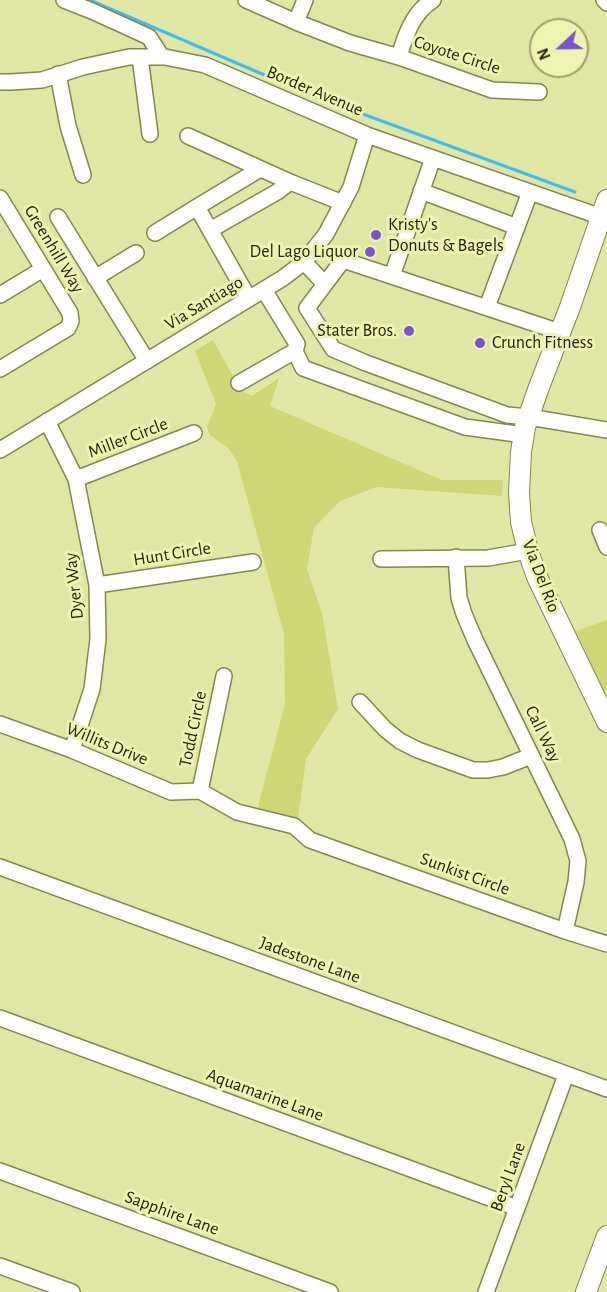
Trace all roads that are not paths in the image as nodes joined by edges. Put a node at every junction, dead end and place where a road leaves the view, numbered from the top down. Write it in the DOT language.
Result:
graph roads {
  1 [pos="64,0"];
  2 [pos="246,0"];
  3 [pos="305,0"];
  4 [pos="433,0"];
  5 [pos="296,22"];
  6 [pos="140,57"];
  7 [pos="162,57"];
  8 [pos="399,57"];
  9 [pos="58,75"];
  10 [pos="0,82"];
  11 [pos="539,92"];
  12 [pos="150,134"];
  13 [pos="367,135"];
  14 [pos="188,136"];
  15 [pos="433,158"];
  16 [pos="260,169"];
  17 [pos="83,176"];
  18 [pos="290,182"];
  19 [pos="421,191"];
  20 [pos="530,192"];
  21 [pos="0,198"];
  22 [pos="343,203"];
  23 [pos="197,207"];
  24 [pos="605,212"];
  25 [pos="58,217"];
  26 [pos="517,227"];
  27 [pos="210,230"];
  28 [pos="155,233"];
  29 [pos="136,253"];
  30 [pos="304,262"];
  31 [pos="43,269"];
  32 [pos="392,276"];
  33 [pos="95,278"];
  34 [pos="325,284"];
  35 [pos="264,290"];
  36 [pos="0,295"];
  37 [pos="249,299"];
  38 [pos="487,308"];
  39 [pos="560,332"];
  40 [pos="295,351"];
  41 [pos="147,361"];
  42 [pos="1,366"];
  43 [pos="239,383"];
  44 [pos="47,421"];
  45 [pos="527,426"];
  46 [pos="607,430"];
  47 [pos="194,433"];
  48 [pos="0,450"];
  49 [pos="76,479"];
  50 [pos="600,530"];
  51 [pos="607,547"];
  52 [pos="528,551"];
  53 [pos="456,557"];
  54 [pos="381,559"];
  55 [pos="253,562"];
  56 [pos="97,585"];
  57 [pos="224,676"];
  58 [pos="360,702"];
  59 [pos="607,722"];
  60 [pos="0,724"];
  61 [pos="72,750"];
  62 [pos="531,756"];
  63 [pos="200,791"];
  64 [pos="0,867"];
  65 [pos="565,930"];
  66 [pos="607,944"];
  67 [pos="0,1018"];
  68 [pos="566,1075"];
  69 [pos="607,1089"];
  70 [pos="0,1171"];
  71 [pos="517,1208"];
  72 [pos="607,1236"];
  73 [pos="0,1266"];
  74 [pos="72,1292"];
  75 [pos="330,1292"];
  76 [pos="486,1292"];
  77 [pos="586,1292"];
  1 -- 7 [label="street"];
  2 -- 5 [label="street, Coyote Circle"];
  3 -- 5 [label="street"];
  4 -- 8 [label="street"];
  5 -- 8 [label="street, Coyote Circle"];
  6 -- 7 [label="street, Border Avenue"];
  6 -- 9 [label="street, Border Avenue"];
  6 -- 12 [label="street"];
  7 -- 13 [label="street, Border Avenue"];
  8 -- 11 [label="street, Coyote Circle"];
  9 -- 10 [label="street, Border Avenue"];
  9 -- 17 [label="street"];
  13 -- 15 [label="street, Border Avenue"];
  13 -- 22 [label="street, Via Santiago"];
  14 -- 16 [label="street"];
  15 -- 19 [label="street"];
  15 -- 20 [label="street, Border Avenue"];
  16 -- 18 [label="street"];
  16 -- 23 [label="street"];
  18 -- 22 [label="street"];
  18 -- 27 [label="street"];
  19 -- 26 [label="street"];
  19 -- 32 [label="street"];
  20 -- 24 [label="street, Border Avenue"];
  20 -- 26 [label="street"];
  21 -- 31 [label="street, Greenhill Way"];
  22 -- 30 [label="street, Via Santiago"];
  23 -- 27 [label="street"];
  23 -- 28 [label="street"];
  24 -- 39 [label="main road, Via Del Rio"];
  25 -- 33 [label="street"];
  26 -- 38 [label="street"];
  27 -- 37 [label="street"];
  29 -- 33 [label="street"];
  30 -- 34 [label="street"];
  30 -- 35 [label="street, Via Santiago"];
  31 -- 36 [label="street"];
  31 -- 42 [label="street, Greenhill Way"];
  32 -- 34 [label="street"];
  32 -- 38 [label="street"];
  33 -- 41 [label="street"];
  34 -- 45 [label="street"];
  35 -- 37 [label="street, Via Santiago"];
  35 -- 40 [label="street"];
  37 -- 41 [label="street, Via Santiago"];
  38 -- 39 [label="street"];
  39 -- 45 [label="main road, Via Del Rio"];
  40 -- 43 [label="street"];
  40 -- 45 [label="street"];
  41 -- 44 [label="street, Via Santiago"];
  44 -- 48 [label="street, Via Santiago"];
  44 -- 49 [label="street, Dyer Way"];
  45 -- 46 [label="street"];
  45 -- 52 [label="main road, Via Del Rio"];
  47 -- 49 [label="street, Miller Circle"];
  49 -- 56 [label="street, Dyer Way"];
  50 -- 51 [label="street"];
  52 -- 53 [label="street"];
  52 -- 59 [label="main road, Via Del Rio"];
  53 -- 54 [label="street"];
  53 -- 62 [label="street, Call Way"];
  55 -- 56 [label="street, Hunt Circle"];
  56 -- 61 [label="street, Dyer Way"];
  57 -- 63 [label="street, Todd Circle"];
  58 -- 62 [label="street"];
  60 -- 61 [label="street, Willits Drive"];
  61 -- 63 [label="street, Willits Drive"];
  62 -- 65 [label="street, Call Way"];
  63 -- 65 [label="street, Sunkist Circle"];
  64 -- 68 [label="street, Jadestone Lane"];
  65 -- 66 [label="street, Sunkist Circle"];
  67 -- 71 [label="street, Aquamarine Lane"];
  68 -- 69 [label="street, Jadestone Lane"];
  68 -- 71 [label="street, Beryl Lane"];
  70 -- 75 [label="street, Sapphire Lane"];
  71 -- 76 [label="street, Beryl Lane"];
  72 -- 77 [label="main road"];
  73 -- 74 [label="street"];
}
